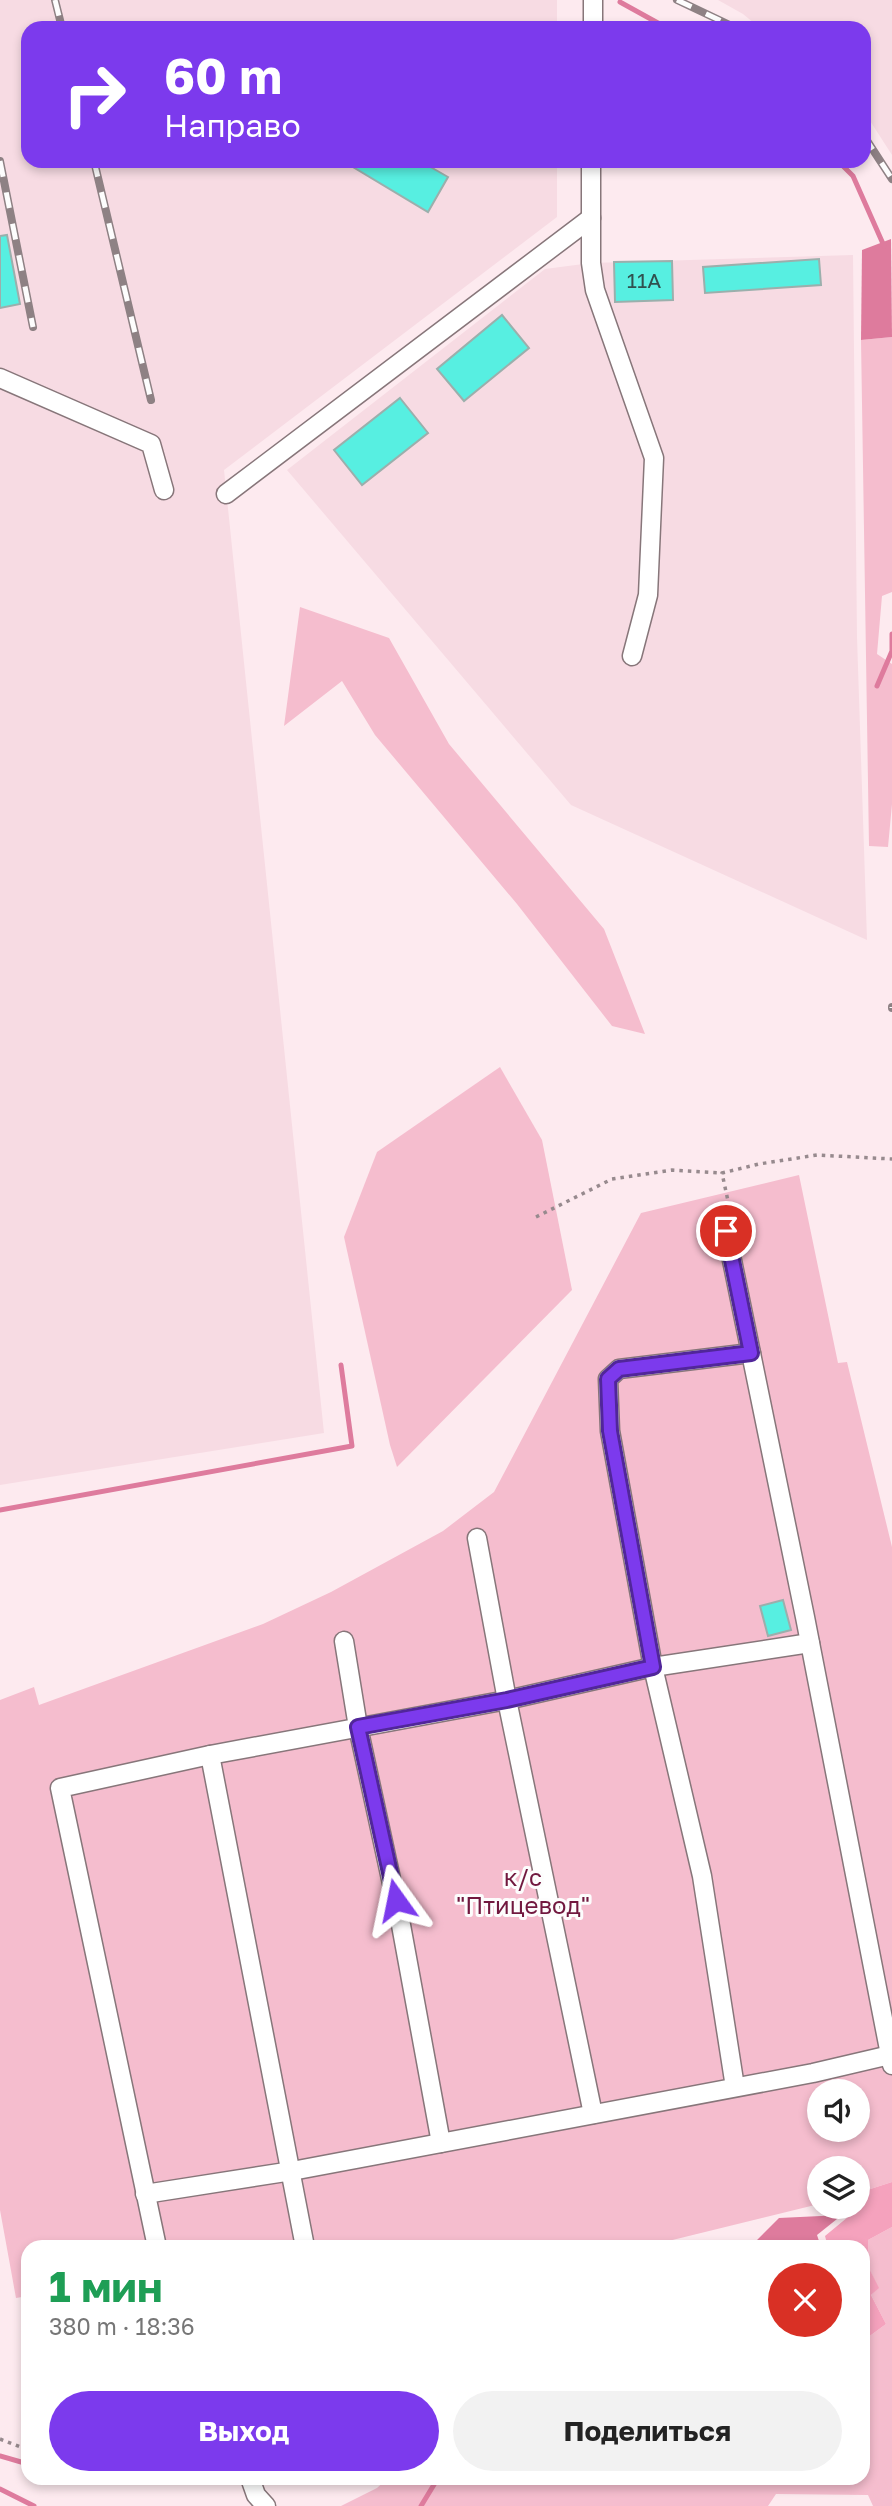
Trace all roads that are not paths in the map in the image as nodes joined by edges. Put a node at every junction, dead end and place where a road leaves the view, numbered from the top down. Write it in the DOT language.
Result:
graph roads {
  1 [pos="593,0"];
  2 [pos="593,21"];
  3 [pos="592,168"];
  4 [pos="591,218"];
  5 [pos="0,378"];
  6 [pos="164,490"];
  7 [pos="226,494"];
  8 [pos="632,656"];
  9 [pos="726,1231"];
  10 [pos="751,1353"];
  11 [pos="477,1538"];
  12 [pos="344,1641"];
  13 [pos="810,1643"];
  14 [pos="653,1667"];
  15 [pos="507,1700"];
  16 [pos="358,1727"];
  17 [pos="210,1755"];
  18 [pos="891,2060"];
  19 [pos="735,2087"];
  20 [pos="593,2114"];
  21 [pos="441,2143"];
  22 [pos="292,2171"];
  23 [pos="145,2194"];
  24 [pos="155,2240"];
  25 [pos="304,2240"];
  26 [pos="252,2485"];
  27 [pos="266,2506"];
  1 -- 2 [label="street"];
  3 -- 4 [label="street"];
  4 -- 7 [label="street"];
  4 -- 8 [label="street"];
  5 -- 6 [label="street"];
  9 -- 10 [label="street"];
  10 -- 13 [label="street"];
  10 -- 14 [label="street"];
  11 -- 15 [label="street"];
  12 -- 16 [label="street"];
  13 -- 14 [label="street"];
  13 -- 18 [label="street"];
  14 -- 15 [label="street"];
  14 -- 19 [label="street"];
  15 -- 16 [label="street"];
  15 -- 20 [label="street"];
  16 -- 17 [label="street"];
  16 -- 21 [label="street"];
  17 -- 22 [label="street"];
  17 -- 23 [label="street"];
  18 -- 19 [label="street"];
  19 -- 20 [label="street"];
  20 -- 21 [label="street"];
  21 -- 22 [label="street"];
  22 -- 23 [label="street"];
  22 -- 25 [label="street"];
  23 -- 24 [label="street"];
  26 -- 27 [label="street"];
}
